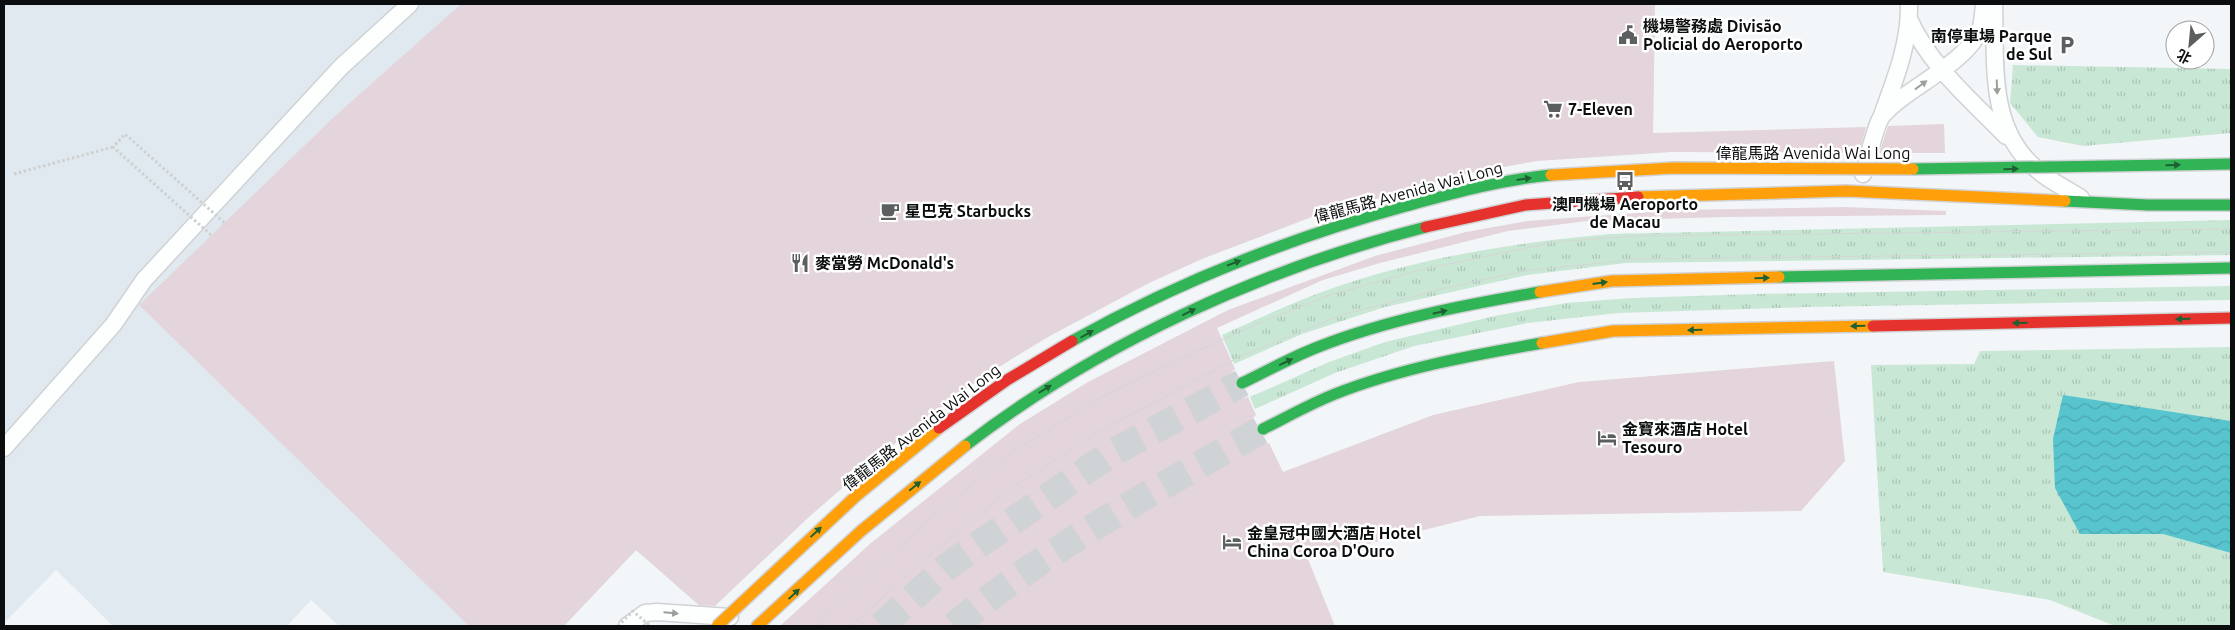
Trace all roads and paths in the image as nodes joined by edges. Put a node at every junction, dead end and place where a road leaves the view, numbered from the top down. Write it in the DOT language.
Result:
graph roads {
  1 [pos="410,4"];
  2 [pos="1984,4"];
  3 [pos="1994,4"];
  4 [pos="1909,12"];
  5 [pos="1942,70"];
  6 [pos="1880,118"];
  7 [pos="2011,141"];
  8 [pos="113,148"];
  9 [pos="2231,164"];
  10 [pos="14,174"];
  11 [pos="1846,191"];
  12 [pos="2086,200"];
  13 [pos="2231,205"];
  14 [pos="227,225"];
  15 [pos="210,235"];
  16 [pos="2231,268"];
  17 [pos="2231,318"];
  18 [pos="1242,383"];
  19 [pos="1263,429"];
  20 [pos="4,448"];
  21 [pos="774,611"];
  22 [pos="618,626"];
  23 [pos="627,626"];
  24 [pos="650,626"];
  25 [pos="717,626"];
  26 [pos="757,626"];
  1 -- 20 [label="lane"];
  2 -- 5 [label="lane"];
  3 -- 7 [label="lane, one-way"];
  4 -- 5 [label="lane"];
  4 -- 6 [label="lane"];
  6 -- 5 [label="lane, one-way"];
  5 -- 7 [label="lane"];
  6 -- 11 [label="lane"];
  7 -- 12 [label="lane"];
  8 -- 10 [label="path"];
  8 -- 14 [label="path, bridge"];
  8 -- 15 [label="path, bridge"];
  25 -- 9 [label="street, 偉龍馬路 Avenida Wai Long, one-way, bridge"];
  11 -- 12 [label="street"];
  21 -- 11 [label="street, one-way"];
  12 -- 13 [label="street"];
  18 -- 16 [label="street, one-way"];
  17 -- 19 [label="street, one-way"];
  23 -- 21 [label="lane, one-way"];
  21 -- 26 [label="street"];
  22 -- 24 [label="path, bridge"];
}
